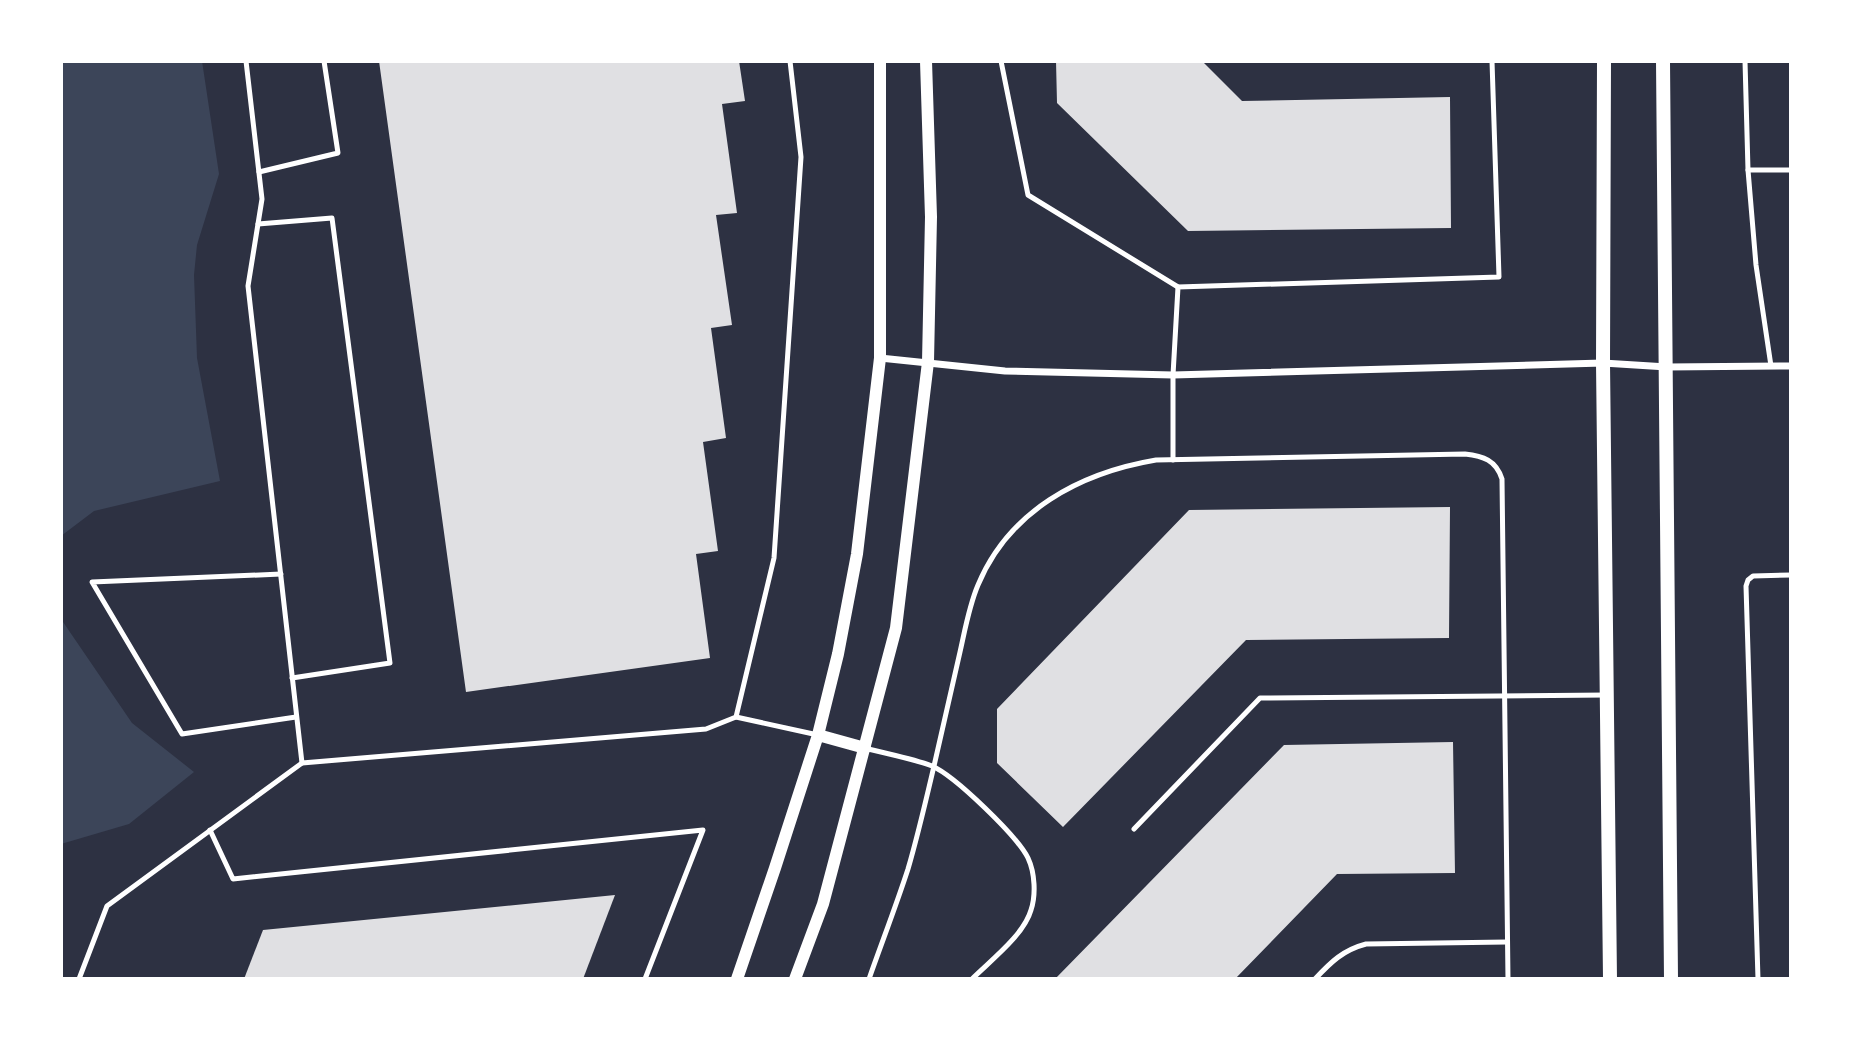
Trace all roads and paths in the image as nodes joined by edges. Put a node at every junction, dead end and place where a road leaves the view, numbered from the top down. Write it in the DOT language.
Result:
graph roads {
  1 [pos="246,61"];
  2 [pos="324,61"];
  3 [pos="790,61"];
  4 [pos="880,61"];
  5 [pos="926,61"];
  6 [pos="1001,61"];
  7 [pos="1492,61"];
  8 [pos="1604,61"];
  9 [pos="1663,61"];
  10 [pos="1745,61"];
  11 [pos="1748,170"];
  12 [pos="1791,170"];
  13 [pos="259,172"];
  14 [pos="258,224"];
  15 [pos="1178,287"];
  16 [pos="880,358"];
  17 [pos="928,362"];
  18 [pos="1603,362"];
  19 [pos="1771,366"];
  20 [pos="1791,366"];
  21 [pos="1667,367"];
  22 [pos="1173,375"];
  23 [pos="1173,460"];
  24 [pos="281,574"];
  25 [pos="1791,575"];
  26 [pos="292,678"];
  27 [pos="1505,695"];
  28 [pos="1607,695"];
  29 [pos="296,717"];
  30 [pos="736,717"];
  31 [pos="818,735"];
  32 [pos="865,748"];
  33 [pos="302,763"];
  34 [pos="934,767"];
  35 [pos="1134,829"];
  36 [pos="210,830"];
  37 [pos="1507,942"];
  38 [pos="79,979"];
  39 [pos="645,979"];
  40 [pos="737,979"];
  41 [pos="795,979"];
  42 [pos="869,979"];
  43 [pos="972,979"];
  44 [pos="1315,979"];
  45 [pos="1508,979"];
  46 [pos="1610,979"];
  47 [pos="1671,979"];
  48 [pos="1758,979"];
  1 -- 13 [label="lane"];
  2 -- 13 [label="lane"];
  3 -- 30 [label="lane"];
  4 -- 16 [label="street"];
  5 -- 17 [label="street"];
  6 -- 15 [label="lane"];
  7 -- 15 [label="lane"];
  8 -- 18 [label="main road"];
  9 -- 21 [label="main road"];
  10 -- 11 [label="lane"];
  11 -- 12 [label="lane"];
  11 -- 19 [label="lane"];
  13 -- 14 [label="lane"];
  14 -- 24 [label="lane"];
  14 -- 26 [label="lane"];
  15 -- 22 [label="lane"];
  16 -- 17 [label="street"];
  16 -- 31 [label="street"];
  17 -- 22 [label="street"];
  17 -- 32 [label="street"];
  18 -- 21 [label="street"];
  18 -- 22 [label="street"];
  18 -- 28 [label="main road"];
  19 -- 20 [label="street"];
  19 -- 21 [label="street"];
  21 -- 47 [label="main road"];
  22 -- 23 [label="lane"];
  23 -- 27 [label="lane"];
  23 -- 34 [label="lane"];
  24 -- 26 [label="lane"];
  24 -- 29 [label="lane"];
  25 -- 48 [label="lane"];
  26 -- 29 [label="lane"];
  27 -- 28 [label="lane"];
  27 -- 35 [label="lane"];
  27 -- 37 [label="lane"];
  28 -- 46 [label="main road"];
  29 -- 33 [label="lane"];
  30 -- 31 [label="lane"];
  30 -- 33 [label="lane"];
  31 -- 32 [label="street"];
  31 -- 40 [label="street"];
  32 -- 34 [label="lane"];
  32 -- 41 [label="street"];
  33 -- 36 [label="lane"];
  34 -- 42 [label="lane"];
  34 -- 43 [label="lane"];
  36 -- 38 [label="lane"];
  36 -- 39 [label="lane"];
  37 -- 44 [label="lane"];
  37 -- 45 [label="lane"];
}
